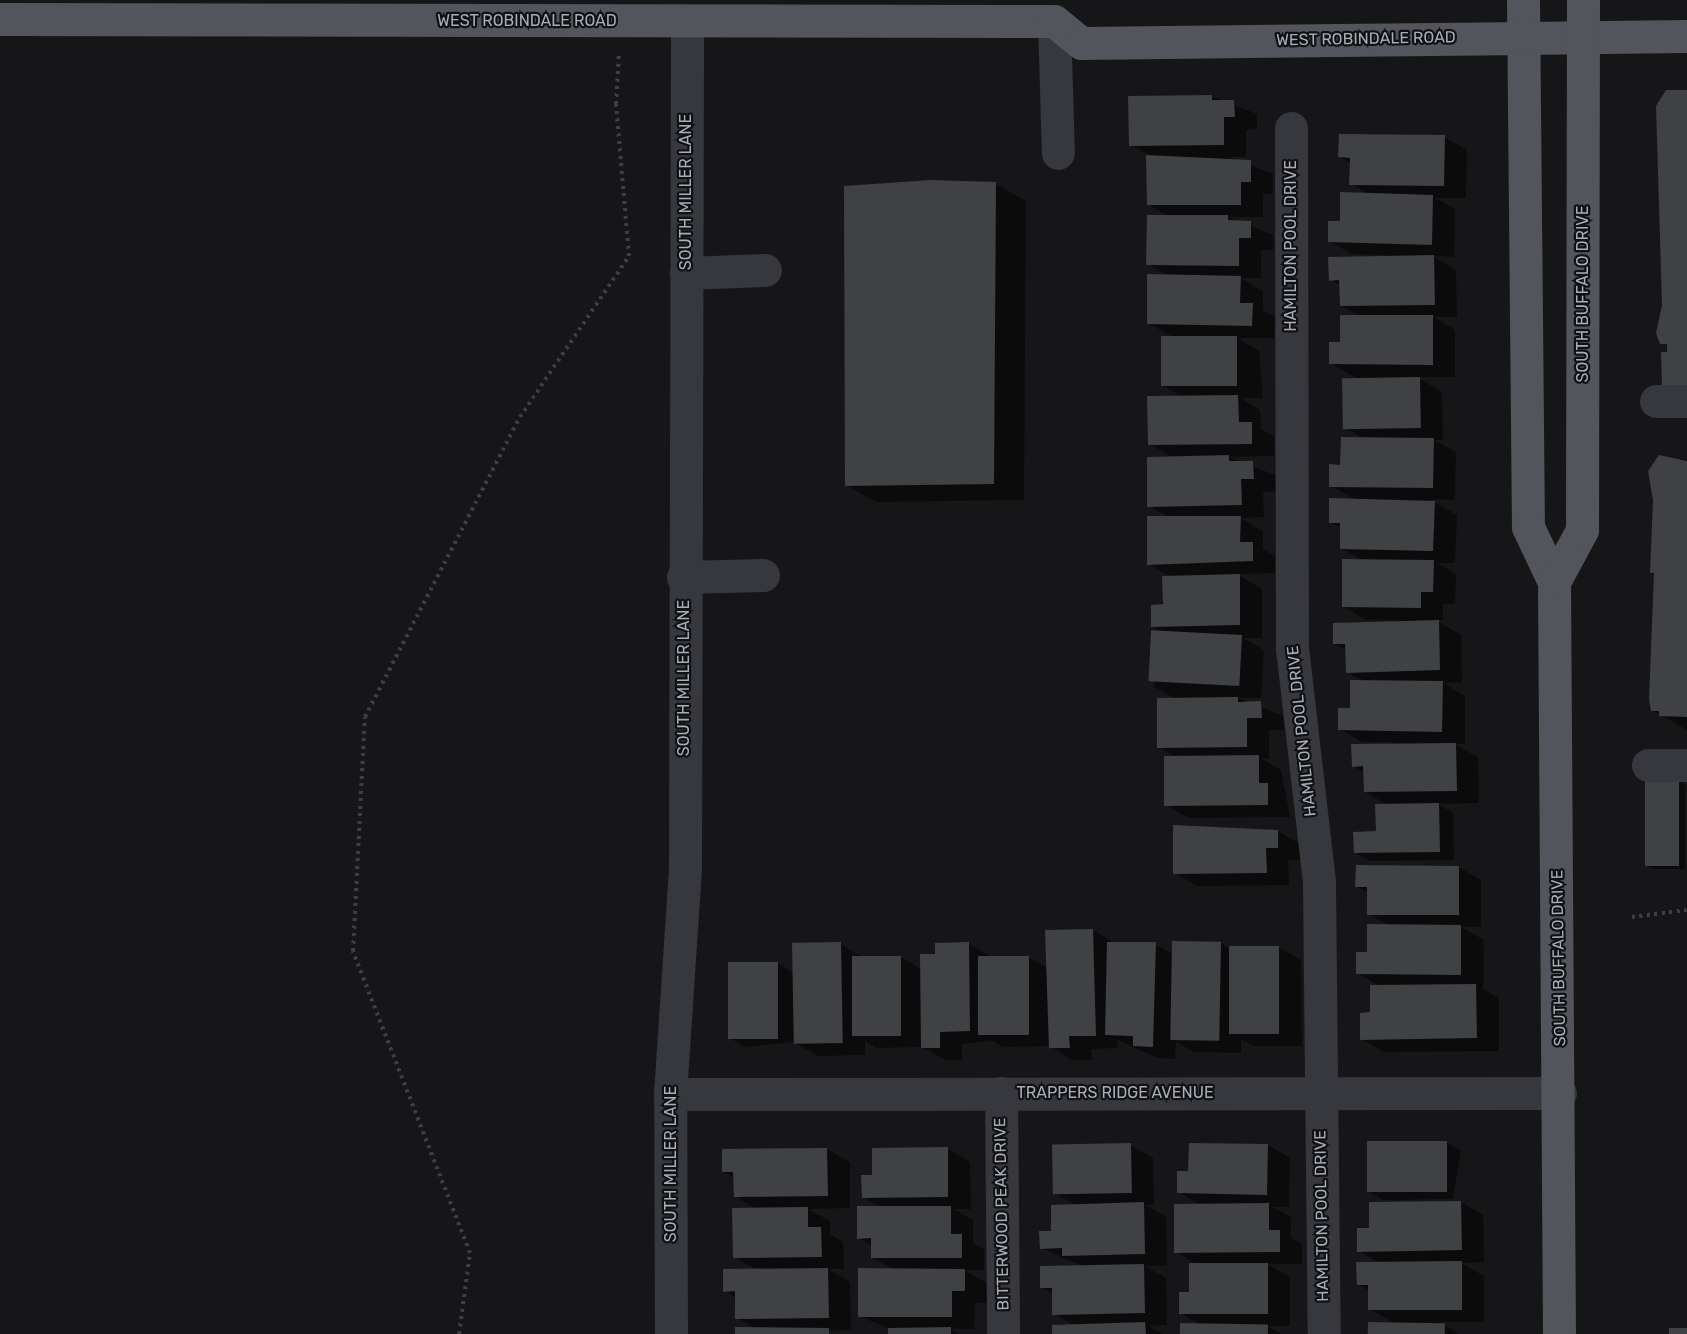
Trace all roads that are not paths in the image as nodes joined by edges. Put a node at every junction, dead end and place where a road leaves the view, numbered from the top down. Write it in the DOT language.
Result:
graph roads {
  1 [pos="1523,0"];
  2 [pos="1583,0"];
  3 [pos="1063,10"];
  4 [pos="0,18"];
  5 [pos="687,22"];
  6 [pos="1687,36"];
  7 [pos="1523,38"];
  8 [pos="1584,38"];
  9 [pos="1291,128"];
  10 [pos="1058,153"];
  11 [pos="765,270"];
  12 [pos="686,273"];
  13 [pos="763,575"];
  14 [pos="683,577"];
  15 [pos="1554,582"];
  16 [pos="1648,765"];
  17 [pos="1687,765"];
  18 [pos="1321,1093"];
  19 [pos="1560,1093"];
  20 [pos="670,1094"];
  21 [pos="1001,1094"];
  22 [pos="671,1334"];
  23 [pos="1003,1334"];
  24 [pos="1324,1334"];
  25 [pos="1559,1334"];
  1 -- 7 [label="main road, SOUTH BUFFALO DRIVE"];
  2 -- 8 [label="main road, SOUTH BUFFALO DRIVE"];
  3 -- 5 [label="main road, WEST ROBINDALE ROAD"];
  3 -- 7 [label="main road, WEST ROBINDALE ROAD"];
  3 -- 10 [label="street"];
  4 -- 5 [label="main road, WEST ROBINDALE ROAD"];
  5 -- 12 [label="street, SOUTH MILLER LANE"];
  6 -- 8 [label="main road, WEST ROBINDALE ROAD"];
  7 -- 8 [label="main road, WEST ROBINDALE ROAD"];
  7 -- 15 [label="main road, SOUTH BUFFALO DRIVE"];
  8 -- 15 [label="main road, SOUTH BUFFALO DRIVE"];
  9 -- 18 [label="street, HAMILTON POOL DRIVE"];
  11 -- 12 [label="street"];
  12 -- 14 [label="street, SOUTH MILLER LANE"];
  13 -- 14 [label="street"];
  14 -- 20 [label="street, SOUTH MILLER LANE"];
  15 -- 19 [label="main road, SOUTH BUFFALO DRIVE"];
  16 -- 17 [label="street"];
  18 -- 19 [label="street, TRAPPERS RIDGE AVENUE"];
  18 -- 21 [label="street, TRAPPERS RIDGE AVENUE"];
  18 -- 24 [label="street, HAMILTON POOL DRIVE"];
  19 -- 25 [label="main road, SOUTH BUFFALO DRIVE"];
  20 -- 21 [label="street, TRAPPERS RIDGE AVENUE"];
  20 -- 22 [label="street, SOUTH MILLER LANE"];
  21 -- 23 [label="street, BITTERWOOD PEAK DRIVE"];
}
